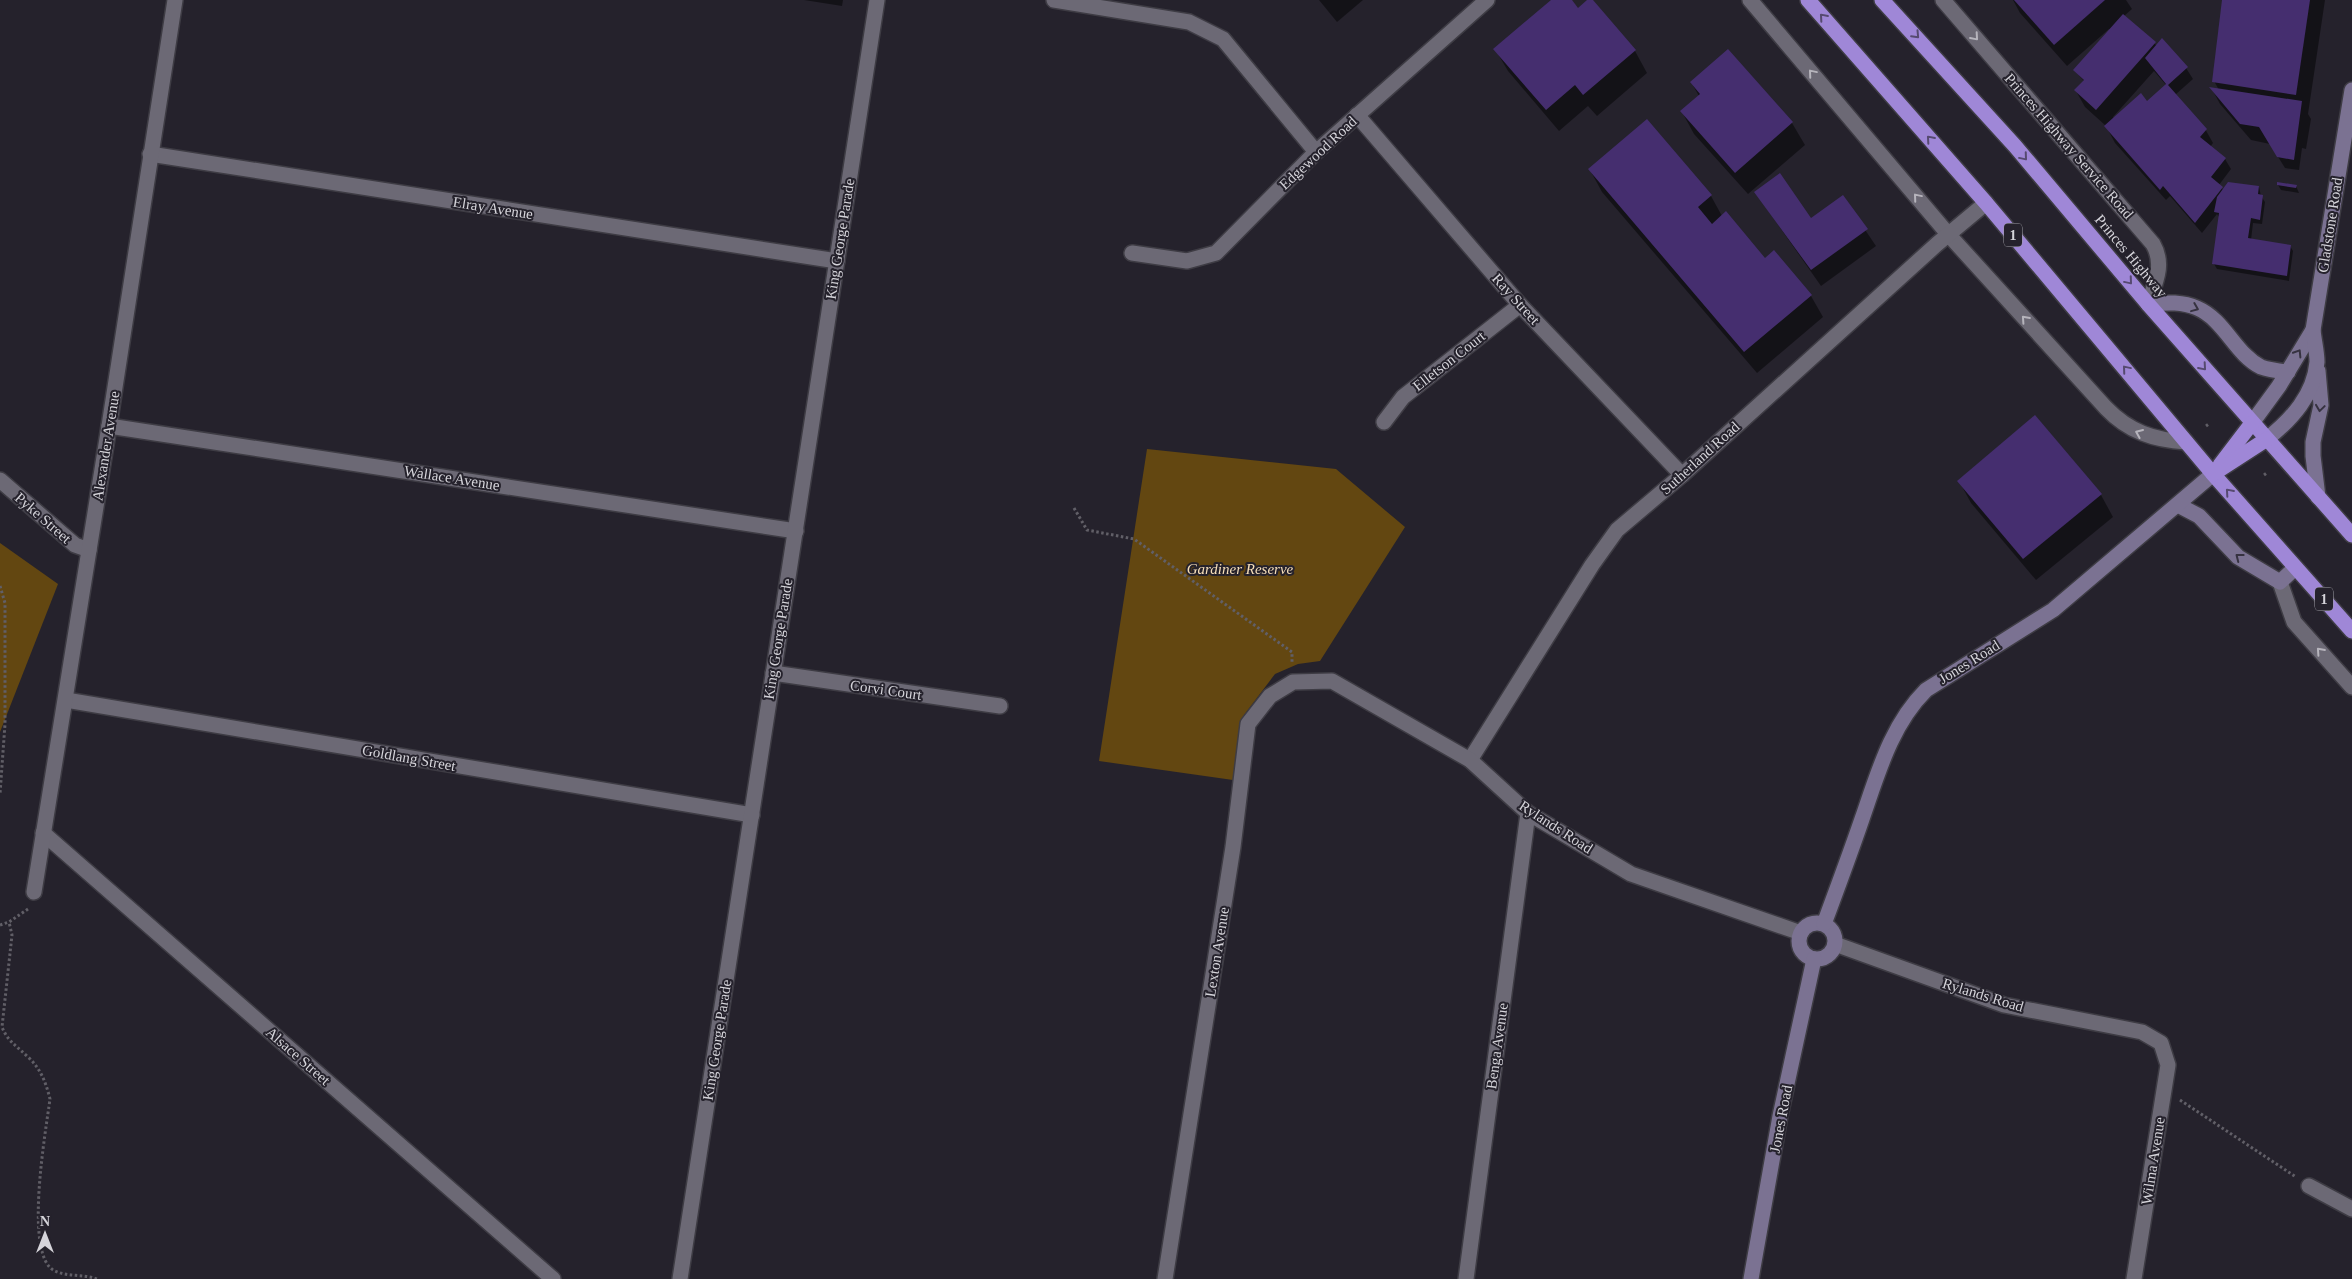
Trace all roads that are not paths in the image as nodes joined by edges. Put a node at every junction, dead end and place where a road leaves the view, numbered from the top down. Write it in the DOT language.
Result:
graph roads {
  1 [pos="174,0"];
  2 [pos="877,0"];
  3 [pos="1054,0"];
  4 [pos="1487,0"];
  5 [pos="1750,0"];
  6 [pos="1808,0"];
  7 [pos="1882,0"];
  8 [pos="1942,0"];
  9 [pos="2352,90"];
  10 [pos="1357,116"];
  11 [pos="1316,152"];
  12 [pos="150,154"];
  13 [pos="1986,203"];
  14 [pos="1948,234"];
  15 [pos="1132,254"];
  16 [pos="837,261"];
  17 [pos="2148,304"];
  18 [pos="1520,305"];
  19 [pos="2313,330"];
  20 [pos="2317,360"];
  21 [pos="2288,372"];
  22 [pos="1384,422"];
  23 [pos="2252,423"];
  24 [pos="109,426"];
  25 [pos="2267,439"];
  26 [pos="2186,442"];
  27 [pos="2213,474"];
  28 [pos="1682,475"];
  29 [pos="0,480"];
  30 [pos="2318,497"];
  31 [pos="2178,505"];
  32 [pos="2345,523"];
  33 [pos="796,531"];
  34 [pos="2352,536"];
  35 [pos="89,550"];
  36 [pos="2295,568"];
  37 [pos="2280,582"];
  38 [pos="2352,631"];
  39 [pos="772,673"];
  40 [pos="1332,681"];
  41 [pos="2352,687"];
  42 [pos="66,700"];
  43 [pos="1000,706"];
  44 [pos="1470,760"];
  45 [pos="1528,813"];
  46 [pos="752,815"];
  47 [pos="43,833"];
  48 [pos="34,892"];
  49 [pos="1824,924"];
  50 [pos="1801,933"];
  51 [pos="1835,944"];
  52 [pos="1814,959"];
  53 [pos="2161,1044"];
  54 [pos="2309,1186"];
  55 [pos="2352,1209"];
  56 [pos="553,1279"];
  57 [pos="680,1279"];
  58 [pos="1165,1279"];
  59 [pos="1466,1279"];
  60 [pos="1751,1279"];
  61 [pos="2134,1279"];
  1 -- 12 [label="street, Alexander Avenue"];
  2 -- 16 [label="street, King George Parade"];
  3 -- 11 [label="street"];
  4 -- 10 [label="street, Edgewood Road"];
  14 -- 5 [label="street, one-way"];
  13 -- 6 [label="highway, 1, one-way"];
  7 -- 17 [label="highway, Princes Highway, one-way"];
  8 -- 17 [label="street, Princes Highway Service Road, one-way"];
  9 -- 19 [label="main road, Gladstone Road"];
  10 -- 11 [label="street, Edgewood Road"];
  10 -- 18 [label="street, Ray Street"];
  11 -- 15 [label="street, Edgewood Road"];
  12 -- 16 [label="street, Elray Avenue"];
  12 -- 24 [label="street, Alexander Avenue"];
  13 -- 14 [label="street, Sutherland Road"];
  26 -- 13 [label="highway, 1, one-way"];
  26 -- 14 [label="street, one-way"];
  14 -- 28 [label="street, Sutherland Road"];
  16 -- 33 [label="street, King George Parade"];
  17 -- 21 [label="main road, one-way"];
  17 -- 23 [label="highway, Princes Highway, one-way"];
  18 -- 22 [label="street, Elletson Court"];
  18 -- 28 [label="street, Ray Street"];
  19 -- 20 [label="main road, Gladstone Road"];
  21 -- 19 [label="main road, Gladstone Road, one-way"];
  20 -- 25 [label="main road, Gladstone Road"];
  20 -- 30 [label="main road, one-way"];
  21 -- 23 [label="main road, Gladstone Road"];
  23 -- 25 [label="highway, Princes Highway"];
  23 -- 27 [label="highway"];
  24 -- 33 [label="street, Wallace Avenue"];
  24 -- 35 [label="street, Alexander Avenue"];
  25 -- 27 [label="highway"];
  25 -- 30 [label="highway, Princes Highway"];
  26 -- 27 [label="highway, 1"];
  27 -- 31 [label="main road, Jones Road"];
  36 -- 27 [label="highway, 1, one-way"];
  28 -- 44 [label="street, Sutherland Road"];
  29 -- 35 [label="street, Pyke Street"];
  30 -- 32 [label="highway, Princes Highway"];
  37 -- 31 [label="main road, one-way"];
  31 -- 49 [label="main road, Jones Road"];
  32 -- 34 [label="highway, Princes Highway"];
  33 -- 39 [label="street, King George Parade"];
  35 -- 42 [label="street, Alexander Avenue"];
  36 -- 37 [label="main road"];
  36 -- 38 [label="highway, 1"];
  41 -- 37 [label="street, one-way"];
  39 -- 43 [label="street, Corvi Court"];
  39 -- 46 [label="street, King George Parade"];
  40 -- 44 [label="street, Rylands Road"];
  40 -- 58 [label="street, Lexton Avenue"];
  42 -- 46 [label="street, Goldlang Street"];
  42 -- 47 [label="street, Alexander Avenue"];
  44 -- 45 [label="street, Rylands Road"];
  45 -- 50 [label="street, Rylands Road"];
  45 -- 59 [label="street, Benga Avenue"];
  46 -- 57 [label="street, King George Parade"];
  47 -- 48 [label="street, Alexander Avenue"];
  47 -- 56 [label="street, Alsace Street"];
  49 -- 50 [label="main road"];
  49 -- 51 [label="main road"];
  50 -- 52 [label="main road"];
  51 -- 52 [label="main road"];
  51 -- 53 [label="street, Rylands Road"];
  52 -- 60 [label="main road, Jones Road"];
  53 -- 61 [label="street, Wilma Avenue"];
  54 -- 55 [label="street"];
}
